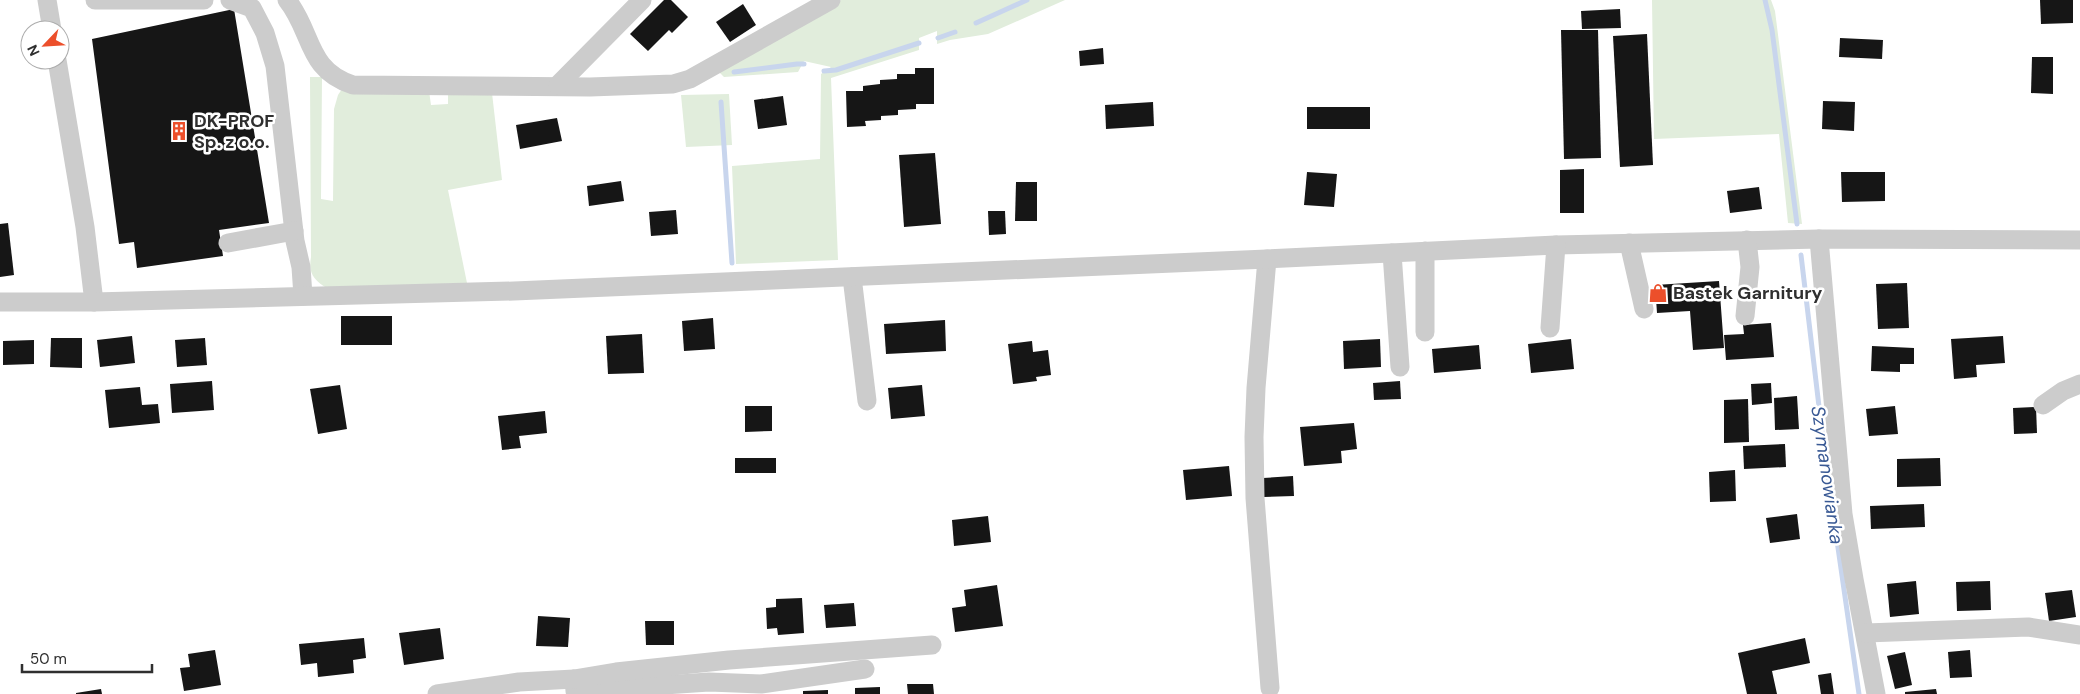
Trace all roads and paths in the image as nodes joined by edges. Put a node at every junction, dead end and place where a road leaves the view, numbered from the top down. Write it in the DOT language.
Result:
graph roads {
  1 [pos="47,0"];
  2 [pos="95,0"];
  3 [pos="204,0"];
  4 [pos="230,0"];
  5 [pos="287,0"];
  6 [pos="642,0"];
  7 [pos="831,0"];
  8 [pos="50,20"];
  9 [pos="59,70"];
  10 [pos="558,85"];
  11 [pos="294,232"];
  12 [pos="1819,239"];
  13 [pos="1747,240"];
  14 [pos="2080,240"];
  15 [pos="228,242"];
  16 [pos="1629,243"];
  17 [pos="1556,245"];
  18 [pos="1425,251"];
  19 [pos="1392,253"];
  20 [pos="1267,259"];
  21 [pos="852,277"];
  22 [pos="303,296"];
  23 [pos="0,302"];
  24 [pos="94,302"];
  25 [pos="1644,309"];
  26 [pos="1745,316"];
  27 [pos="1550,328"];
  28 [pos="1425,332"];
  29 [pos="1400,367"];
  30 [pos="2080,384"];
  31 [pos="867,401"];
  32 [pos="2043,405"];
  33 [pos="1866,633"];
  34 [pos="2080,634"];
  35 [pos="932,645"];
  36 [pos="865,669"];
  37 [pos="574,679"];
  38 [pos="1270,688"];
  39 [pos="437,694"];
  40 [pos="1876,694"];
  1 -- 8 [label="street"];
  2 -- 3 [label="street"];
  4 -- 11 [label="street"];
  5 -- 10 [label="street"];
  6 -- 10 [label="street"];
  7 -- 10 [label="street"];
  9 -- 24 [label="street"];
  11 -- 15 [label="street"];
  11 -- 22 [label="street"];
  12 -- 13 [label="street"];
  12 -- 14 [label="street"];
  12 -- 33 [label="street"];
  13 -- 16 [label="street"];
  13 -- 26 [label="street"];
  16 -- 17 [label="street"];
  16 -- 25 [label="street"];
  17 -- 18 [label="street"];
  17 -- 27 [label="street"];
  18 -- 19 [label="street"];
  18 -- 28 [label="street"];
  19 -- 20 [label="street"];
  19 -- 29 [label="street"];
  20 -- 21 [label="street"];
  20 -- 38 [label="street"];
  21 -- 22 [label="street"];
  21 -- 31 [label="street"];
  22 -- 24 [label="street"];
  23 -- 24 [label="street"];
  30 -- 32 [label="street"];
  33 -- 34 [label="street"];
  33 -- 40 [label="street"];
  35 -- 37 [label="street"];
  36 -- 37 [label="street"];
  37 -- 39 [label="street"];
}
